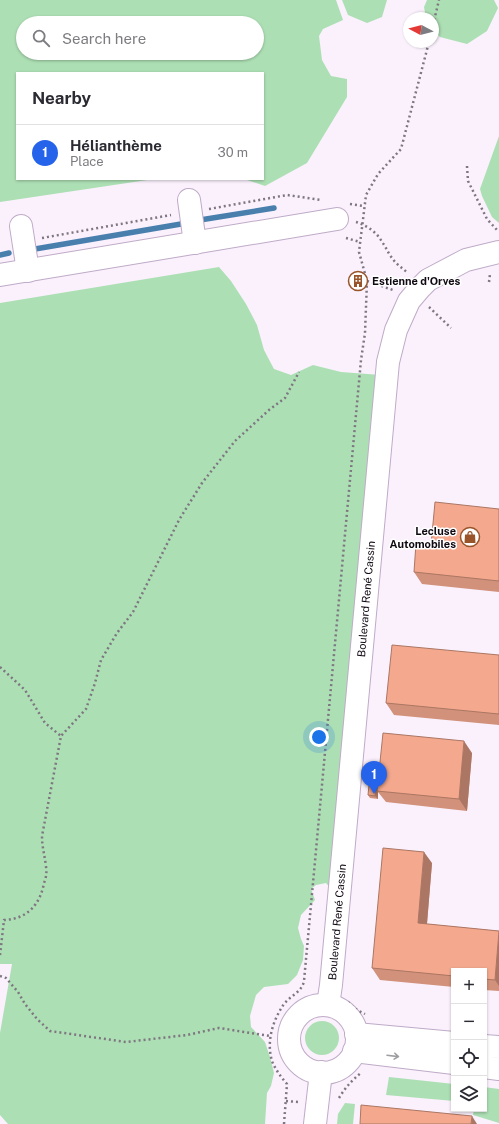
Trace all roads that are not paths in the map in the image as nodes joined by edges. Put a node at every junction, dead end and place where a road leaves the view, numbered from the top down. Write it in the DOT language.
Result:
graph roads {
  1 [pos="190,206"];
  2 [pos="337,219"];
  3 [pos="22,234"];
  4 [pos="195,243"];
  5 [pos="499,252"];
  6 [pos="28,271"];
  7 [pos="0,275"];
  8 [pos="328,1005"];
  9 [pos="355,1042"];
  10 [pos="451,1043"];
  11 [pos="487,1046"];
  12 [pos="499,1047"];
  13 [pos="451,1062"];
  14 [pos="487,1067"];
  15 [pos="499,1069"];
  16 [pos="321,1072"];
  17 [pos="315,1124"];
  1 -- 4 [label="street"];
  2 -- 4 [label="street"];
  3 -- 6 [label="street"];
  4 -- 6 [label="street"];
  5 -- 8 [label="street, Boulevard René Cassin"];
  6 -- 7 [label="street"];
  8 -- 9 [label="street"];
  8 -- 16 [label="street"];
  9 -- 10 [label="street"];
  9 -- 13 [label="street, one-way"];
  9 -- 16 [label="street"];
  11 -- 12 [label="street"];
  14 -- 15 [label="street"];
  16 -- 17 [label="street"];
}
